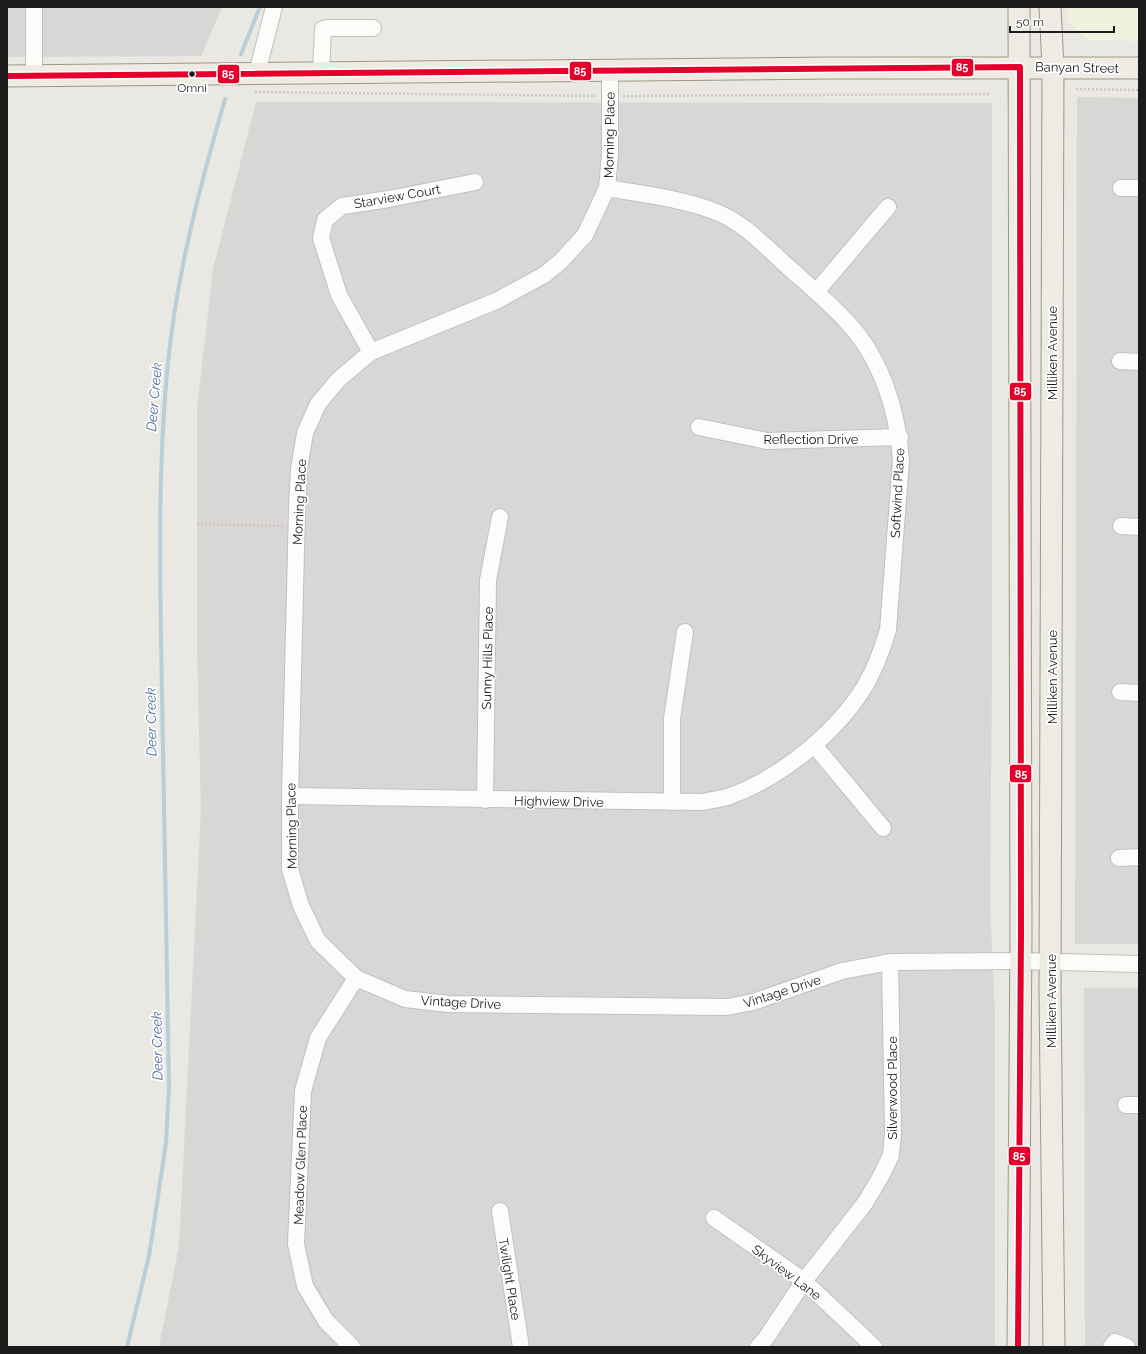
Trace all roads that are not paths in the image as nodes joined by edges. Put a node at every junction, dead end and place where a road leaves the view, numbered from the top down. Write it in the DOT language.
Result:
graph roads {
  1 [pos="34,7"];
  2 [pos="274,7"];
  3 [pos="1019,7"];
  4 [pos="1050,7"];
  5 [pos="373,28"];
  6 [pos="1020,67"];
  7 [pos="1053,67"];
  8 [pos="1139,68"];
  9 [pos="610,70"];
  10 [pos="257,73"];
  11 [pos="321,73"];
  12 [pos="34,75"];
  13 [pos="7,76"];
  14 [pos="475,182"];
  15 [pos="607,188"];
  16 [pos="1121,188"];
  17 [pos="1139,188"];
  18 [pos="888,207"];
  19 [pos="816,292"];
  20 [pos="371,352"];
  21 [pos="1120,361"];
  22 [pos="1139,362"];
  23 [pos="699,427"];
  24 [pos="900,437"];
  25 [pos="500,517"];
  26 [pos="1121,526"];
  27 [pos="1139,527"];
  28 [pos="685,632"];
  29 [pos="1120,692"];
  30 [pos="1139,693"];
  31 [pos="814,745"];
  32 [pos="290,796"];
  33 [pos="485,800"];
  34 [pos="672,802"];
  35 [pos="883,828"];
  36 [pos="1119,858"];
  37 [pos="1139,858"];
  38 [pos="1020,961"];
  39 [pos="890,962"];
  40 [pos="1050,962"];
  41 [pos="1139,964"];
  42 [pos="356,978"];
  43 [pos="500,1211"];
  44 [pos="714,1218"];
  45 [pos="804,1281"];
  46 [pos="352,1347"];
  47 [pos="521,1347"];
  48 [pos="758,1347"];
  49 [pos="874,1347"];
  50 [pos="1018,1347"];
  51 [pos="1054,1347"];
  1 -- 12 [label="street"];
  2 -- 10 [label="street"];
  3 -- 6 [label="main road"];
  4 -- 7 [label="main road, Milliken Avenue"];
  5 -- 11 [label="street"];
  6 -- 7 [label="main road, Banyan Street"];
  6 -- 9 [label="main road, Banyan Street"];
  6 -- 38 [label="main road"];
  7 -- 8 [label="main road, Banyan Street"];
  7 -- 40 [label="main road, Milliken Avenue"];
  9 -- 11 [label="main road, Banyan Street"];
  9 -- 15 [label="street, Morning Place"];
  10 -- 11 [label="main road, Banyan Street"];
  10 -- 12 [label="main road, Banyan Street"];
  12 -- 13 [label="main road, Banyan Street"];
  14 -- 20 [label="street, Starview Court"];
  15 -- 19 [label="street, Softwind Place"];
  15 -- 20 [label="street, Morning Place"];
  16 -- 17 [label="street"];
  18 -- 19 [label="street"];
  19 -- 24 [label="street, Softwind Place"];
  20 -- 32 [label="street, Morning Place"];
  21 -- 22 [label="street"];
  23 -- 24 [label="street, Reflection Drive"];
  24 -- 31 [label="street, Softwind Place"];
  25 -- 33 [label="street, Sunny Hills Place"];
  26 -- 27 [label="street"];
  28 -- 34 [label="street"];
  29 -- 30 [label="street"];
  31 -- 34 [label="street, Highview Drive"];
  31 -- 35 [label="street"];
  32 -- 33 [label="street, Highview Drive"];
  32 -- 42 [label="street, Morning Place"];
  33 -- 34 [label="street, Highview Drive"];
  36 -- 37 [label="street"];
  38 -- 39 [label="street, Vintage Drive"];
  38 -- 40 [label="street, Vintage Drive"];
  38 -- 50 [label="main road"];
  39 -- 42 [label="street, Vintage Drive"];
  39 -- 45 [label="street, Silverwood Place"];
  40 -- 41 [label="street, Vintage Drive"];
  40 -- 51 [label="main road, Milliken Avenue"];
  42 -- 46 [label="street, Meadow Glen Place"];
  43 -- 47 [label="street, Twilight Place"];
  44 -- 45 [label="street, Skyview Lane"];
  45 -- 48 [label="street, Silverwood Place"];
  45 -- 49 [label="street, Skyview Lane"];
}
